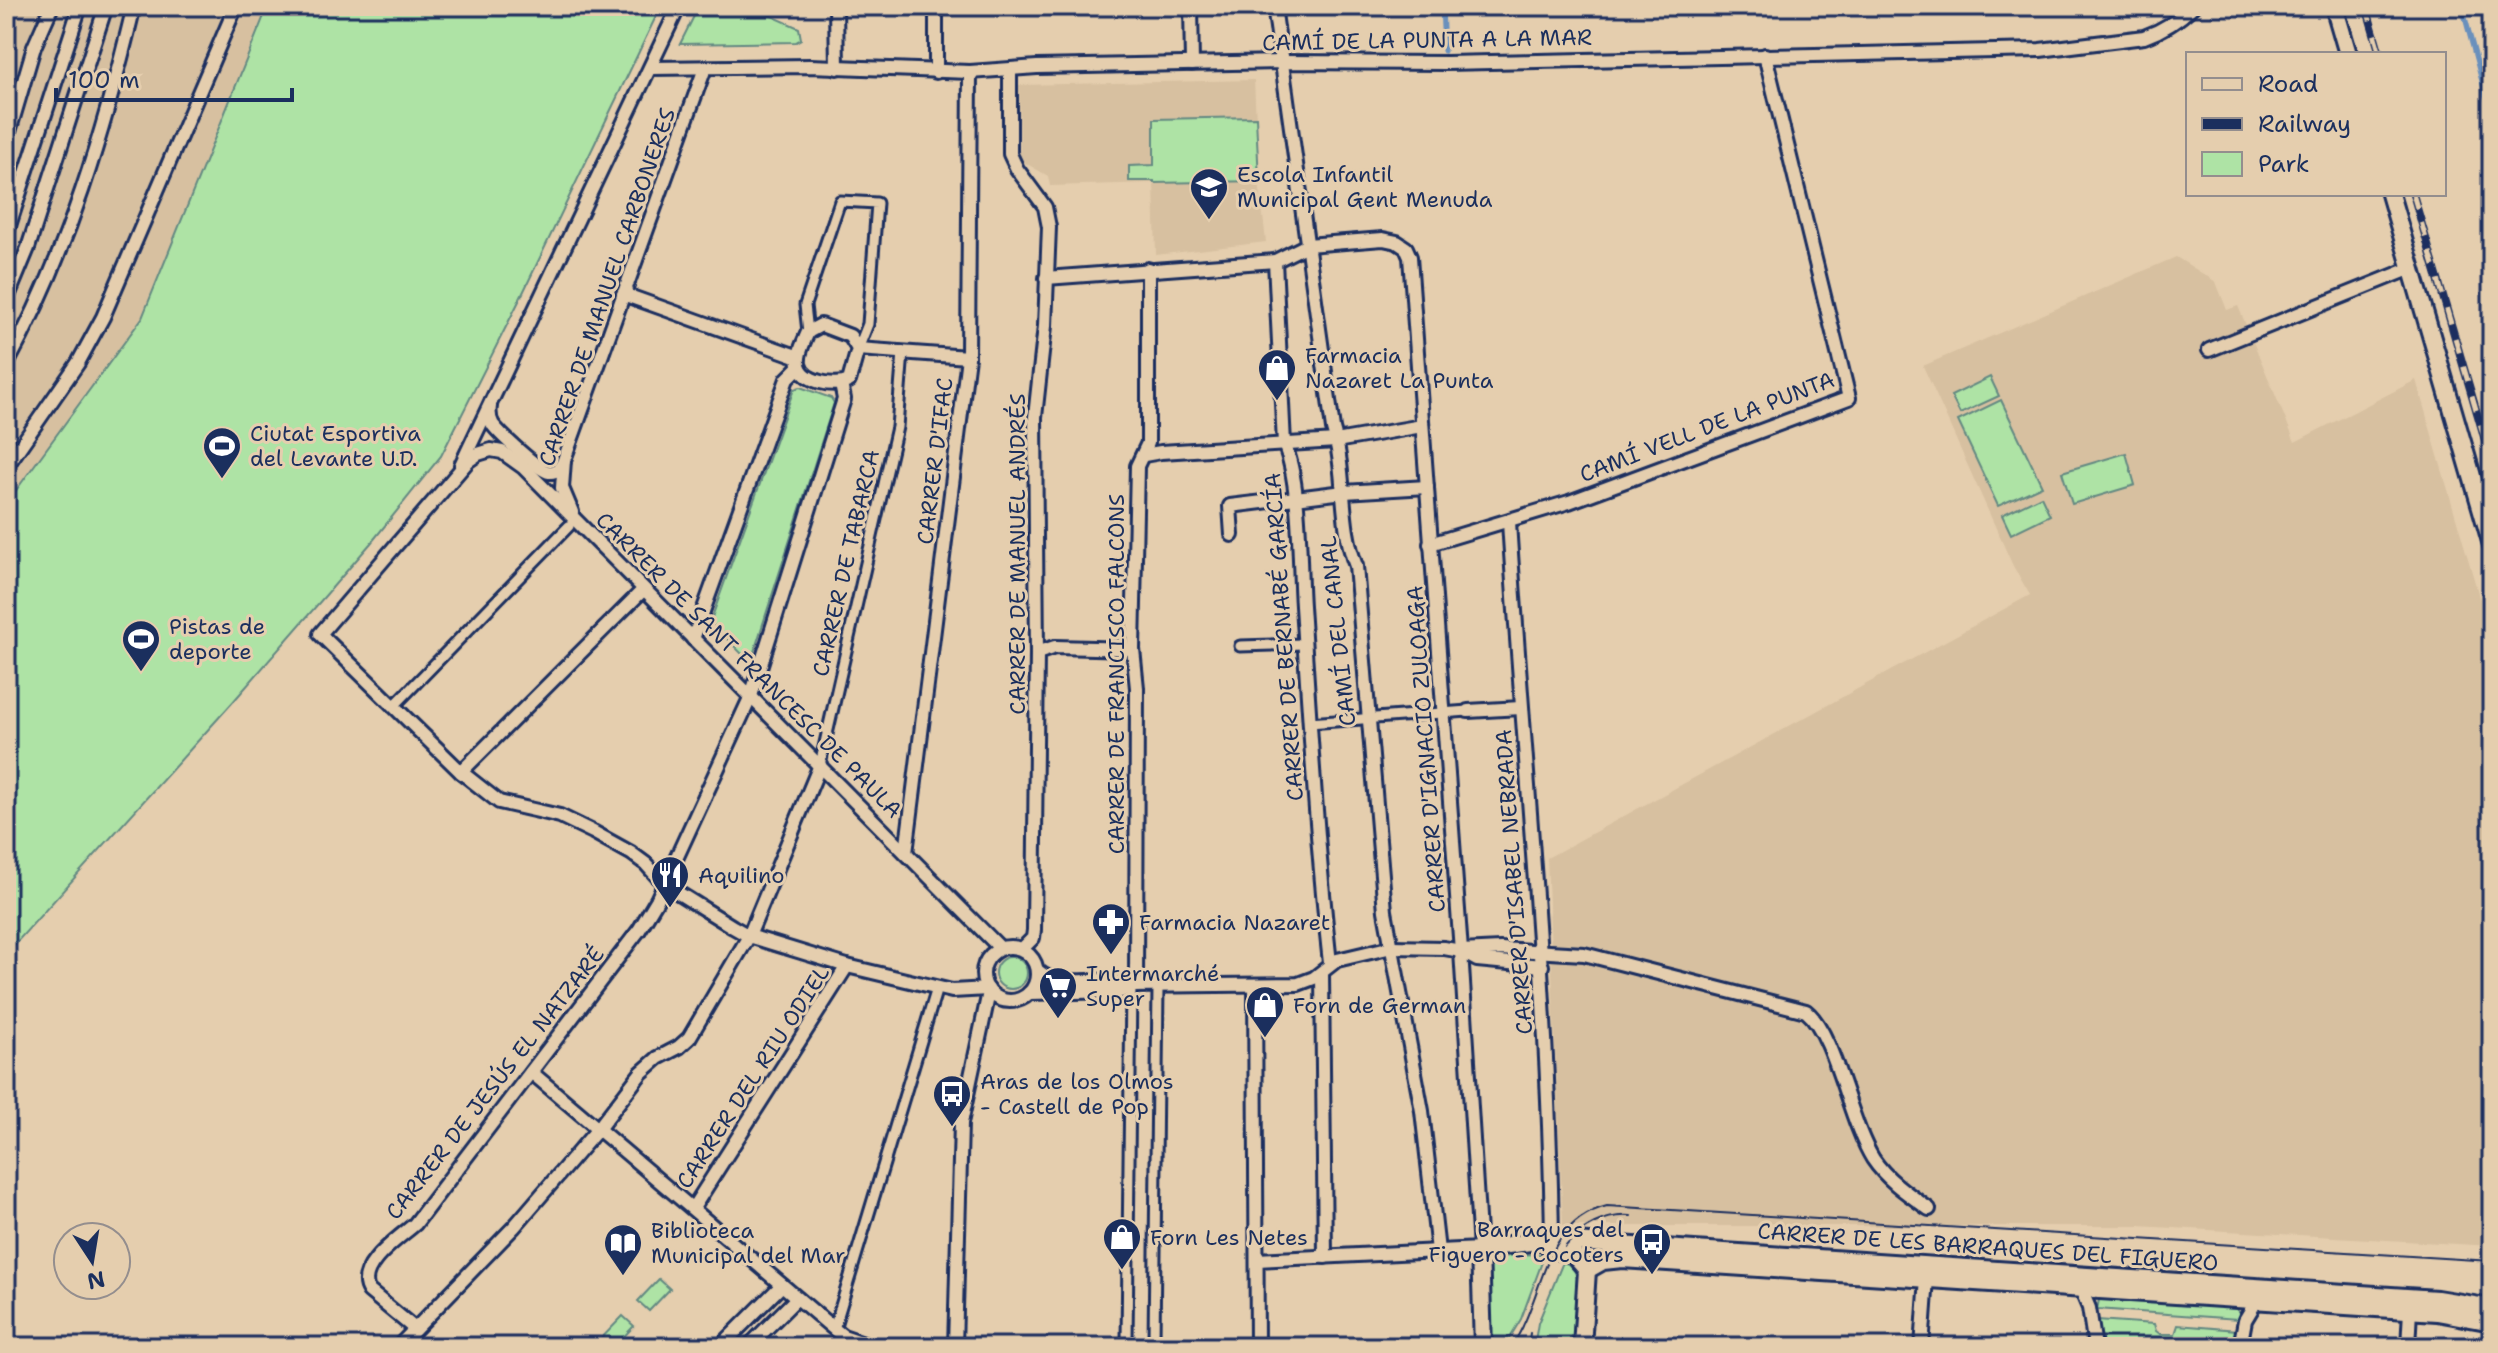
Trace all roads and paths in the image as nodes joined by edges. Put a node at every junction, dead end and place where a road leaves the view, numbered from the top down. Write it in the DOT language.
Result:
graph roads {
  1 [pos="52,6"];
  2 [pos="80,6"];
  3 [pos="106,6"];
  4 [pos="134,6"];
  5 [pos="236,6"];
  6 [pos="679,6"];
  7 [pos="836,6"];
  8 [pos="936,6"];
  9 [pos="1191,6"];
  10 [pos="1274,6"];
  11 [pos="2193,6"];
  12 [pos="2334,9"];
  13 [pos="2347,52"];
  14 [pos="1765,55"];
  15 [pos="1281,62"];
  16 [pos="1192,64"];
  17 [pos="651,68"];
  18 [pos="705,68"];
  19 [pos="837,68"];
  20 [pos="1010,71"];
  21 [pos="936,72"];
  22 [pos="970,72"];
  23 [pos="6,142"];
  24 [pos="2391,196"];
  25 [pos="6,235"];
  26 [pos="1307,245"];
  27 [pos="1275,261"];
  28 [pos="2412,268"];
  29 [pos="1148,269"];
  30 [pos="1046,278"];
  31 [pos="623,294"];
  32 [pos="6,301"];
  33 [pos="808,332"];
  34 [pos="858,349"];
  35 [pos="2209,350"];
  36 [pos="903,352"];
  37 [pos="968,357"];
  38 [pos="799,362"];
  39 [pos="6,366"];
  40 [pos="841,384"];
  41 [pos="492,399"];
  42 [pos="1422,426"];
  43 [pos="1336,441"];
  44 [pos="1284,444"];
  45 [pos="1144,455"];
  46 [pos="564,460"];
  47 [pos="6,467"];
  48 [pos="458,472"];
  49 [pos="1427,487"];
  50 [pos="1344,492"];
  51 [pos="1295,497"];
  52 [pos="572,522"];
  53 [pos="1509,522"];
  54 [pos="1232,535"];
  55 [pos="1430,544"];
  56 [pos="2492,545"];
  57 [pos="643,590"];
  58 [pos="693,639"];
  59 [pos="1304,644"];
  60 [pos="1240,646"];
  61 [pos="1133,649"];
  62 [pos="1037,653"];
  63 [pos="751,696"];
  64 [pos="394,706"];
  65 [pos="1521,708"];
  66 [pos="1468,711"];
  67 [pos="1443,713"];
  68 [pos="1368,719"];
  69 [pos="1309,723"];
  70 [pos="820,765"];
  71 [pos="461,772"];
  72 [pos="906,853"];
  73 [pos="664,884"];
  74 [pos="749,936"];
  75 [pos="1392,947"];
  76 [pos="1000,948"];
  77 [pos="1022,949"];
  78 [pos="1461,951"];
  79 [pos="1541,951"];
  80 [pos="847,966"];
  81 [pos="1542,966"];
  82 [pos="1326,968"];
  83 [pos="1038,971"];
  84 [pos="1255,985"];
  85 [pos="1133,986"];
  86 [pos="1158,987"];
  87 [pos="937,988"];
  88 [pos="989,990"];
  89 [pos="1029,993"];
  90 [pos="531,1072"];
  91 [pos="598,1129"];
  92 [pos="693,1208"];
  93 [pos="1929,1209"];
  94 [pos="1552,1240"];
  95 [pos="1506,1247"];
  96 [pos="1480,1249"];
  97 [pos="1438,1251"];
  98 [pos="1325,1257"];
  99 [pos="1257,1260"];
  100 [pos="1587,1270"];
  101 [pos="1927,1278"];
  102 [pos="782,1285"];
  103 [pos="2081,1289"];
  104 [pos="797,1298"];
  105 [pos="2257,1300"];
  106 [pos="2492,1308"];
  107 [pos="2410,1310"];
  108 [pos="2492,1322"];
  109 [pos="415,1329"];
  110 [pos="834,1329"];
  111 [pos="398,1347"];
  112 [pos="720,1347"];
  113 [pos="748,1347"];
  114 [pos="875,1347"];
  115 [pos="955,1347"];
  116 [pos="1130,1347"];
  117 [pos="1151,1347"];
  118 [pos="1257,1347"];
  119 [pos="1483,1347"];
  120 [pos="1582,1347"];
  121 [pos="1922,1347"];
  122 [pos="2095,1347"];
  123 [pos="2240,1347"];
  124 [pos="2408,1347"];
  1 -- 23 [label="street"];
  2 -- 25 [label="street"];
  3 -- 32 [label="street"];
  4 -- 39 [label="street"];
  5 -- 47 [label="street"];
  6 -- 17 [label="street, CARRER DE MANUEL CARBONERES"];
  7 -- 19 [label="street"];
  8 -- 21 [label="street"];
  9 -- 16 [label="street"];
  10 -- 15 [label="street, CAMÍ DEL CANAL"];
  11 -- 14 [label="street, CAMÍ DE LA PUNTA A LA MAR"];
  12 -- 13 [label="street"];
  14 -- 15 [label="street, CAMÍ DE LA PUNTA A LA MAR"];
  14 -- 53 [label="street, CAMÍ VELL DE LA PUNTA"];
  15 -- 16 [label="street, CAMÍ DE LA PUNTA A LA MAR"];
  15 -- 26 [label="street, CAMÍ DEL CANAL"];
  16 -- 20 [label="street, CAMÍ DE LA PUNTA A LA MAR"];
  17 -- 18 [label="street, CAMÍ DE LA PUNTA A LA MAR"];
  17 -- 41 [label="street, CARRER DE MANUEL CARBONERES"];
  18 -- 19 [label="street, CAMÍ DE LA PUNTA A LA MAR"];
  18 -- 31 [label="street, CARRER DE MANUEL CARBONERES"];
  19 -- 21 [label="street, CAMÍ DE LA PUNTA A LA MAR"];
  20 -- 22 [label="street, CAMÍ DE LA PUNTA A LA MAR"];
  20 -- 30 [label="street, CARRER DE MANUEL ANDRÉS"];
  21 -- 22 [label="street, CAMÍ DE LA PUNTA A LA MAR"];
  22 -- 37 [label="street, CARRER D'IFAC"];
  24 -- 28 [label="street"];
  26 -- 27 [label="street"];
  26 -- 42 [label="street, CARRER D'IGNACIO ZULOAGA"];
  26 -- 43 [label="street, CAMÍ DEL CANAL"];
  27 -- 29 [label="street"];
  27 -- 44 [label="street, CARRER DE BERNABÉ GARCÍA"];
  28 -- 35 [label="street"];
  28 -- 56 [label="street"];
  29 -- 30 [label="street"];
  29 -- 45 [label="street, CARRER DE FRANCISCO FALCONS"];
  30 -- 62 [label="street, CARRER DE MANUEL ANDRÉS"];
  31 -- 38 [label="street"];
  31 -- 46 [label="street, CARRER DE MANUEL CARBONERES"];
  33 -- 34 [label="street"];
  33 -- 34 [label="street"];
  33 -- 38 [label="street"];
  34 -- 36 [label="street"];
  34 -- 40 [label="street"];
  36 -- 37 [label="street"];
  36 -- 70 [label="street, CARRER DE TABARCA"];
  37 -- 72 [label="street, CARRER D'IFAC"];
  38 -- 40 [label="street"];
  38 -- 58 [label="street"];
  40 -- 63 [label="street, CARRER DE JESÚS EL NATZARÉ"];
  41 -- 46 [label="street"];
  41 -- 48 [label="street, CARRER DE MANUEL CARBONERES"];
  42 -- 43 [label="street"];
  42 -- 49 [label="street, CARRER D'IGNACIO ZULOAGA"];
  43 -- 44 [label="street"];
  43 -- 50 [label="street, CAMÍ DEL CANAL"];
  44 -- 45 [label="street"];
  44 -- 51 [label="street, CARRER DE BERNABÉ GARCÍA"];
  45 -- 61 [label="street, CARRER DE FRANCISCO FALCONS"];
  46 -- 52 [label="street, CARRER DE MANUEL CARBONERES"];
  48 -- 52 [label="street, CARRER DE SANT FRANCESC DE PAULA"];
  48 -- 64 [label="street"];
  49 -- 50 [label="street"];
  49 -- 55 [label="street, CARRER D'IGNACIO ZULOAGA"];
  50 -- 51 [label="street"];
  50 -- 68 [label="street, CAMÍ DEL CANAL"];
  51 -- 54 [label="street"];
  51 -- 59 [label="street, CARRER DE BERNABÉ GARCÍA"];
  52 -- 57 [label="street, CARRER DE SANT FRANCESC DE PAULA"];
  52 -- 64 [label="street"];
  53 -- 55 [label="street, CAMÍ VELL DE LA PUNTA"];
  53 -- 65 [label="street, CARRER D'ISABEL NEBRADA"];
  55 -- 67 [label="street, CARRER D'IGNACIO ZULOAGA"];
  57 -- 58 [label="street, CARRER DE SANT FRANCESC DE PAULA"];
  57 -- 71 [label="street"];
  58 -- 63 [label="street, CARRER DE SANT FRANCESC DE PAULA"];
  59 -- 60 [label="street"];
  59 -- 69 [label="street, CARRER DE BERNABÉ GARCÍA"];
  61 -- 62 [label="street"];
  61 -- 85 [label="street, CARRER DE FRANCISCO FALCONS"];
  62 -- 77 [label="street, CARRER DE MANUEL ANDRÉS"];
  63 -- 70 [label="street, CARRER DE SANT FRANCESC DE PAULA"];
  63 -- 73 [label="street, CARRER DE JESÚS EL NATZARÉ"];
  64 -- 71 [label="street"];
  65 -- 66 [label="street"];
  65 -- 79 [label="street, CARRER D'ISABEL NEBRADA"];
  66 -- 67 [label="street"];
  67 -- 68 [label="street"];
  67 -- 78 [label="street, CARRER D'IGNACIO ZULOAGA"];
  68 -- 69 [label="street"];
  68 -- 75 [label="street, CAMÍ DEL CANAL"];
  69 -- 82 [label="street, CARRER DE BERNABÉ GARCÍA"];
  70 -- 72 [label="street, CARRER DE SANT FRANCESC DE PAULA"];
  70 -- 74 [label="street, CARRER DE TABARCA"];
  71 -- 73 [label="street"];
  72 -- 76 [label="street, CARRER DE SANT FRANCESC DE PAULA"];
  73 -- 74 [label="street"];
  73 -- 90 [label="street, CARRER DE JESÚS EL NATZARÉ"];
  74 -- 80 [label="street"];
  74 -- 91 [label="street, CARRER DE TABARCA"];
  75 -- 78 [label="street"];
  75 -- 82 [label="street"];
  75 -- 97 [label="street, CAMÍ DEL CANAL"];
  76 -- 77 [label="street"];
  76 -- 88 [label="street"];
  77 -- 83 [label="street"];
  78 -- 79 [label="street"];
  78 -- 81 [label="street"];
  78 -- 96 [label="street, CARRER D'IGNACIO ZULOAGA"];
  79 -- 81 [label="street, CARRER D'ISABEL NEBRADA"];
  79 -- 93 [label="street"];
  80 -- 87 [label="street"];
  80 -- 92 [label="street, CARRER DEL RIU ODIEL"];
  81 -- 94 [label="street, CARRER D'ISABEL NEBRADA"];
  82 -- 84 [label="street"];
  82 -- 98 [label="street, CARRER DE BERNABÉ GARCÍA"];
  83 -- 85 [label="street"];
  83 -- 89 [label="street"];
  84 -- 86 [label="street"];
  84 -- 99 [label="street"];
  85 -- 86 [label="street"];
  85 -- 89 [label="street"];
  85 -- 116 [label="street"];
  86 -- 117 [label="street"];
  87 -- 88 [label="street"];
  87 -- 110 [label="street"];
  88 -- 89 [label="street"];
  88 -- 115 [label="street"];
  90 -- 91 [label="street"];
  90 -- 109 [label="street, CARRER DE JESÚS EL NATZARÉ"];
  91 -- 92 [label="street"];
  91 -- 109 [label="street"];
  92 -- 102 [label="street"];
  94 -- 95 [label="street, CARRER DE LES BARRAQUES DEL FIGUERO"];
  94 -- 106 [label="street, CARRER DE LES BARRAQUES DEL FIGUERO"];
  95 -- 96 [label="street, CARRER DE LES BARRAQUES DEL FIGUERO"];
  95 -- 100 [label="street"];
  96 -- 97 [label="street"];
  96 -- 119 [label="street"];
  97 -- 98 [label="street"];
  98 -- 99 [label="street"];
  99 -- 118 [label="street"];
  100 -- 101 [label="street, CARRER DE LES BARRAQUES DEL FIGUERO"];
  100 -- 120 [label="street"];
  101 -- 103 [label="street, CARRER DE LES BARRAQUES DEL FIGUERO"];
  101 -- 121 [label="street"];
  102 -- 104 [label="street"];
  102 -- 112 [label="street"];
  103 -- 105 [label="street, CARRER DE LES BARRAQUES DEL FIGUERO"];
  103 -- 122 [label="street, CARRER DE LES BARRAQUES DEL FIGUERO"];
  104 -- 110 [label="street"];
  104 -- 113 [label="street"];
  105 -- 107 [label="street, CARRER DE LES BARRAQUES DEL FIGUERO"];
  105 -- 123 [label="street"];
  107 -- 108 [label="street, CARRER DE LES BARRAQUES DEL FIGUERO"];
  107 -- 124 [label="street"];
  109 -- 111 [label="street"];
  110 -- 114 [label="street"];
}
